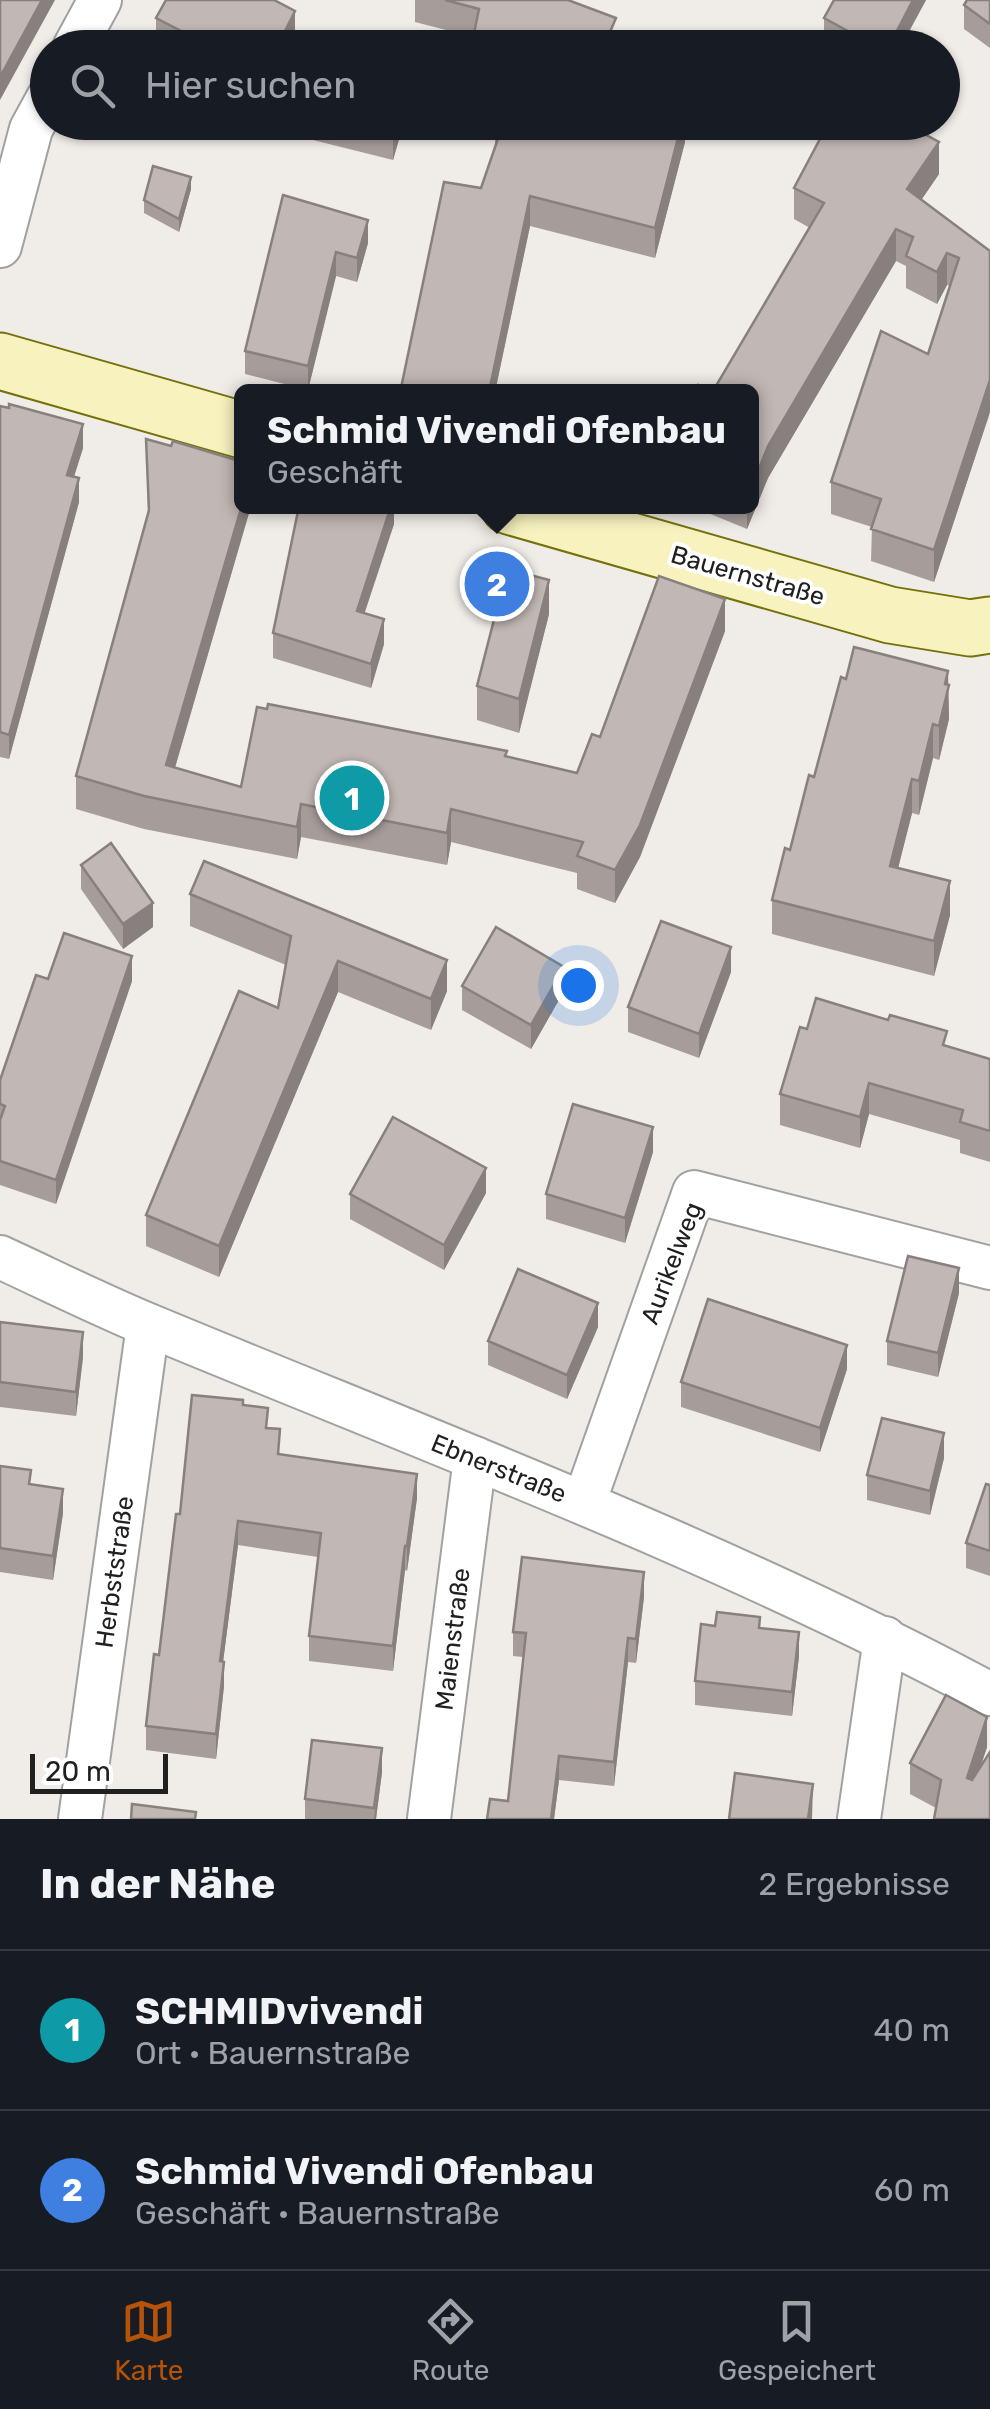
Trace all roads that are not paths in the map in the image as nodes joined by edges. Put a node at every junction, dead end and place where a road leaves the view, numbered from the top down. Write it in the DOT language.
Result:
graph roads {
  1 [pos="100,0"];
  2 [pos="84,30"];
  3 [pos="30,134"];
  4 [pos="0,246"];
  5 [pos="0,361"];
  6 [pos="234,428"];
  7 [pos="537,514"];
  8 [pos="990,625"];
  9 [pos="0,1257"];
  10 [pos="990,1268"];
  11 [pos="148,1325"];
  12 [pos="475,1458"];
  13 [pos="584,1503"];
  14 [pos="885,1638"];
  15 [pos="990,1694"];
  16 [pos="80,1819"];
  17 [pos="428,1819"];
  18 [pos="859,1819"];
  1 -- 2 [label="street"];
  3 -- 4 [label="street"];
  5 -- 6 [label="main road"];
  7 -- 8 [label="main road, Bauernstraße"];
  9 -- 11 [label="street, Ebnerstraße"];
  10 -- 13 [label="street, Aurikelweg"];
  11 -- 12 [label="street, Ebnerstraße"];
  11 -- 16 [label="street, Herbststraße"];
  12 -- 13 [label="street, Ebnerstraße"];
  12 -- 17 [label="street, Maienstraße"];
  13 -- 14 [label="street, Ebnerstraße"];
  14 -- 15 [label="street, Ebnerstraße"];
  14 -- 18 [label="street"];
}
